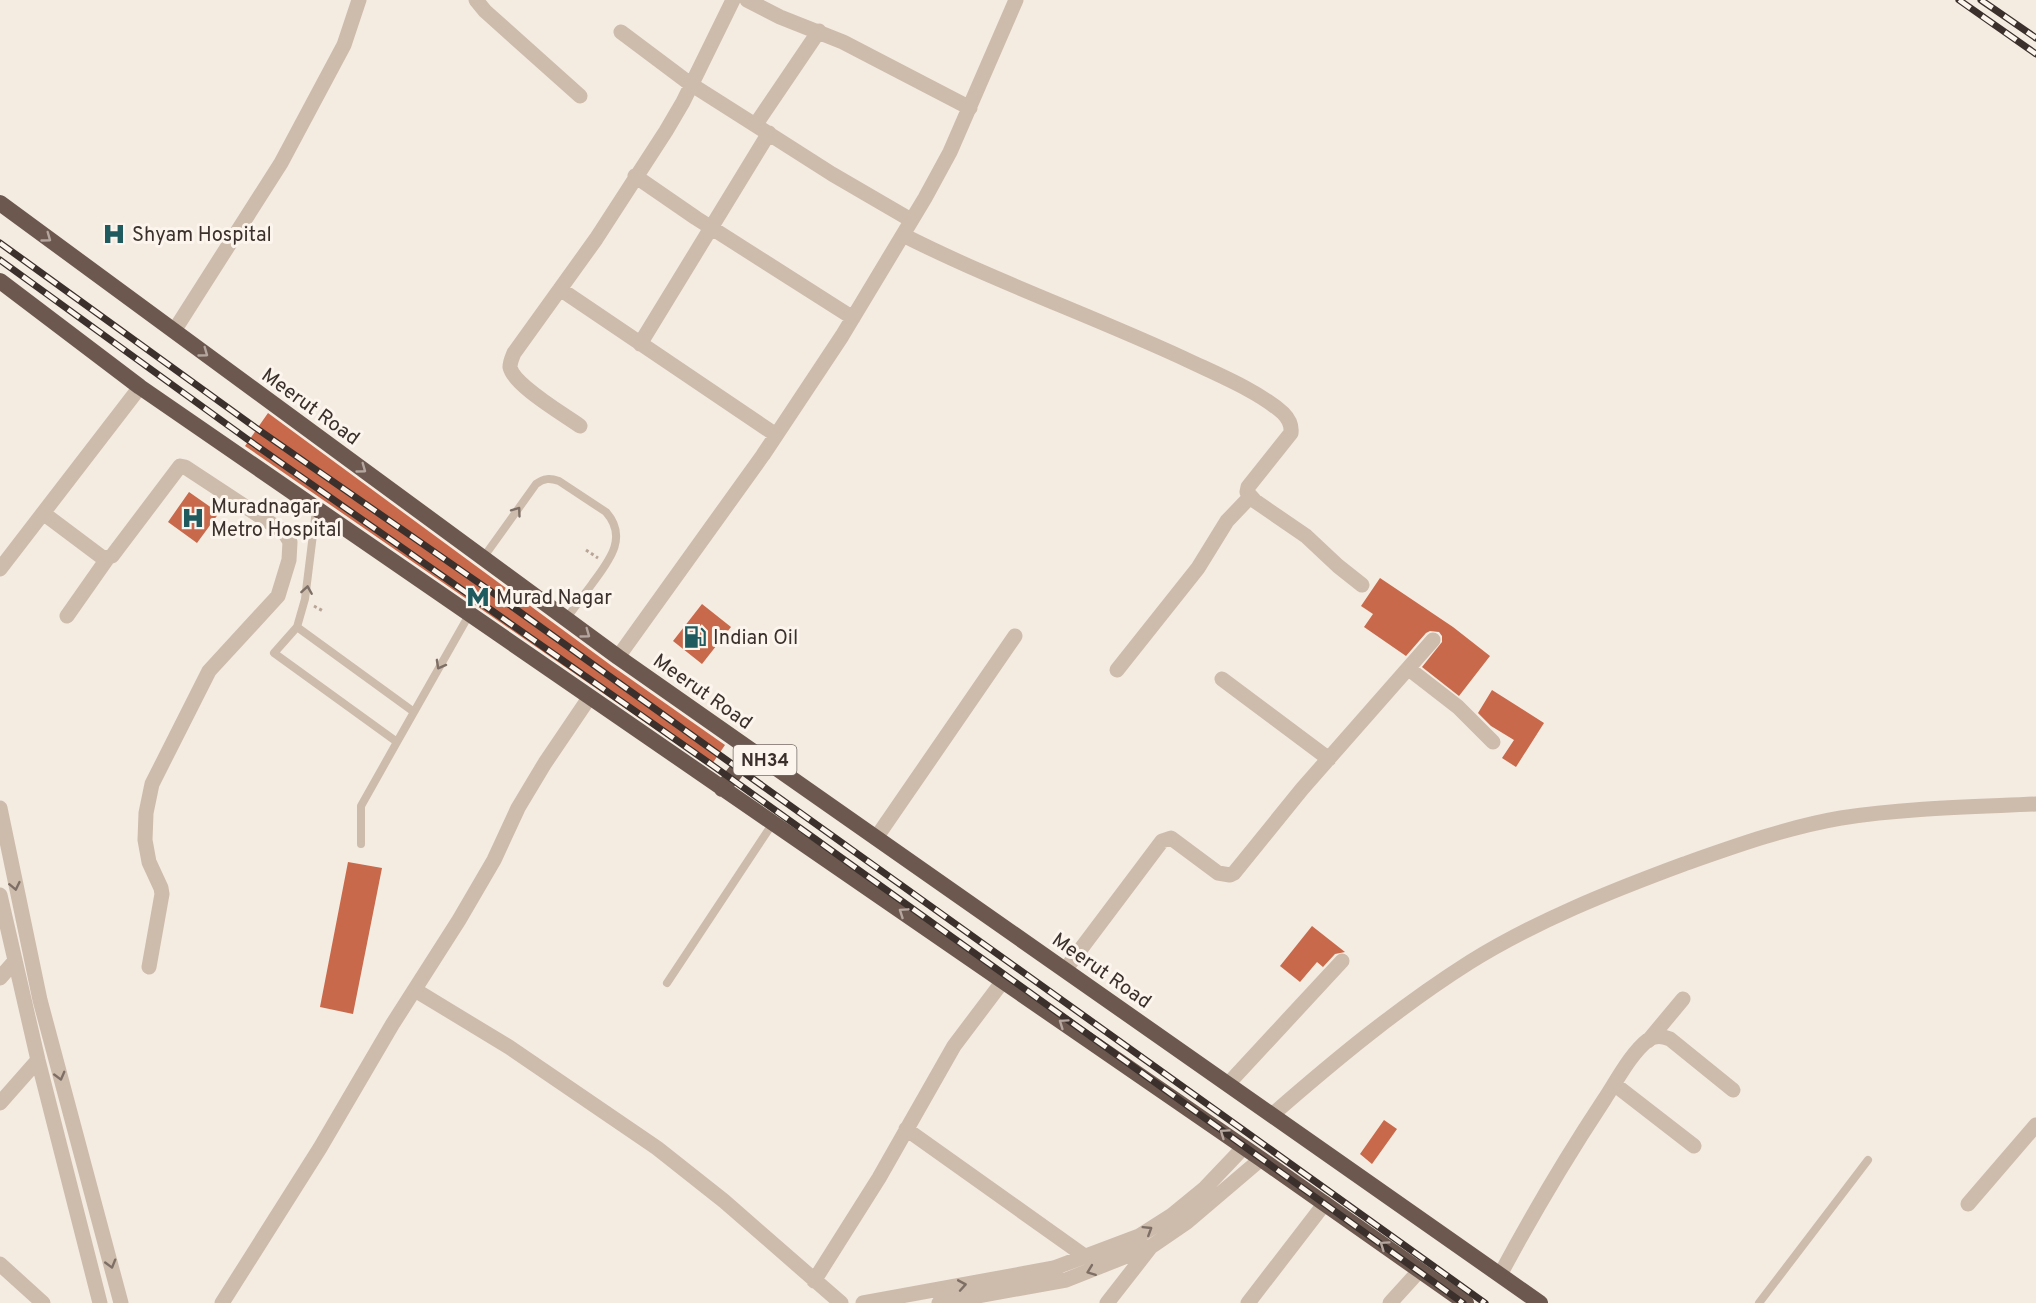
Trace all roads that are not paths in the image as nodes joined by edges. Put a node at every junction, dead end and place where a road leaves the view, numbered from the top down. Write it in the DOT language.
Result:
graph roads {
  1 [pos="359,0"];
  2 [pos="476,0"];
  3 [pos="733,0"];
  4 [pos="747,0"];
  5 [pos="1016,0"];
  6 [pos="819,31"];
  7 [pos="621,32"];
  8 [pos="692,84"];
  9 [pos="580,96"];
  10 [pos="970,108"];
  11 [pos="756,124"];
  12 [pos="769,133"];
  13 [pos="635,176"];
  14 [pos="0,203"];
  15 [pos="911,220"];
  16 [pos="712,229"];
  17 [pos="903,235"];
  18 [pos="0,281"];
  19 [pos="560,289"];
  20 [pos="853,318"];
  21 [pos="174,331"];
  22 [pos="640,344"];
  23 [pos="140,387"];
  24 [pos="580,426"];
  25 [pos="776,435"];
  26 [pos="1250,497"];
  27 [pos="316,509"];
  28 [pos="43,513"];
  29 [pos="483,558"];
  30 [pos="107,559"];
  31 [pos="0,569"];
  32 [pos="1362,585"];
  33 [pos="469,615"];
  34 [pos="67,616"];
  35 [pos="566,619"];
  36 [pos="297,627"];
  37 [pos="1015,636"];
  38 [pos="1433,640"];
  39 [pos="618,657"];
  40 [pos="1408,669"];
  41 [pos="1117,670"];
  42 [pos="1222,679"];
  43 [pos="589,698"];
  44 [pos="414,712"];
  45 [pos="397,741"];
  46 [pos="1493,742"];
  47 [pos="752,751"];
  48 [pos="1329,759"];
  49 [pos="722,789"];
  50 [pos="2036,804"];
  51 [pos="0,808"];
  52 [pos="772,823"];
  53 [pos="876,838"];
  54 [pos="361,844"];
  55 [pos="0,895"];
  56 [pos="1342,961"];
  57 [pos="14,962"];
  58 [pos="148,967"];
  59 [pos="1065,970"];
  60 [pos="0,978"];
  61 [pos="1003,981"];
  62 [pos="667,983"];
  63 [pos="415,990"];
  64 [pos="1683,999"];
  65 [pos="1648,1041"];
  66 [pos="38,1060"];
  67 [pos="1228,1084"];
  68 [pos="1614,1084"];
  69 [pos="1733,1090"];
  70 [pos="0,1103"];
  71 [pos="1272,1115"];
  72 [pos="2036,1125"];
  73 [pos="906,1129"];
  74 [pos="1694,1146"];
  75 [pos="1244,1148"];
  76 [pos="1261,1159"];
  77 [pos="1868,1160"];
  78 [pos="1325,1203"];
  79 [pos="1968,1204"];
  80 [pos="1152,1246"];
  81 [pos="1086,1257"];
  82 [pos="0,1264"];
  83 [pos="1420,1270"];
  84 [pos="1500,1275"];
  85 [pos="813,1281"];
  86 [pos="938,1298"];
  87 [pos="43,1303"];
  88 [pos="100,1303"];
  89 [pos="122,1303"];
  90 [pos="222,1303"];
  91 [pos="841,1303"];
  92 [pos="863,1303"];
  93 [pos="1107,1303"];
  94 [pos="1248,1303"];
  95 [pos="1390,1303"];
  96 [pos="1466,1303"];
  97 [pos="1540,1303"];
  98 [pos="1758,1303"];
  1 -- 21 [label="street"];
  2 -- 9 [label="street"];
  3 -- 8 [label="street"];
  4 -- 6 [label="street"];
  5 -- 10 [label="street"];
  6 -- 10 [label="street"];
  6 -- 11 [label="street"];
  7 -- 8 [label="street"];
  8 -- 11 [label="street"];
  8 -- 13 [label="street"];
  10 -- 15 [label="street"];
  11 -- 12 [label="street"];
  12 -- 15 [label="street"];
  12 -- 16 [label="street"];
  13 -- 16 [label="street"];
  13 -- 19 [label="street"];
  14 -- 21 [label="highway, Meerut Road / NH34, one-way"];
  15 -- 17 [label="street"];
  16 -- 20 [label="street"];
  16 -- 22 [label="street"];
  17 -- 20 [label="street"];
  17 -- 26 [label="street"];
  18 -- 23 [label="highway, NH34"];
  19 -- 22 [label="street"];
  19 -- 24 [label="street"];
  20 -- 25 [label="street"];
  21 -- 29 [label="highway, Meerut Road / NH34, one-way"];
  22 -- 25 [label="street"];
  23 -- 27 [label="highway, NH34"];
  23 -- 28 [label="street"];
  25 -- 39 [label="street"];
  26 -- 32 [label="street"];
  26 -- 41 [label="street"];
  27 -- 33 [label="highway, NH34"];
  36 -- 27 [label="lane, one-way"];
  28 -- 30 [label="street"];
  28 -- 31 [label="street"];
  29 -- 35 [label="highway, Meerut Road / NH34"];
  29 -- 35 [label="lane, one-way"];
  30 -- 34 [label="street"];
  30 -- 58 [label="street"];
  33 -- 43 [label="highway, NH34"];
  33 -- 44 [label="lane, one-way"];
  35 -- 39 [label="highway, Meerut Road / NH34, one-way"];
  36 -- 44 [label="lane"];
  36 -- 45 [label="lane"];
  37 -- 53 [label="street"];
  38 -- 40 [label="street"];
  39 -- 47 [label="highway, Meerut Road / NH34"];
  40 -- 46 [label="street"];
  40 -- 48 [label="street"];
  42 -- 48 [label="street"];
  43 -- 49 [label="highway, NH34"];
  43 -- 63 [label="street"];
  44 -- 45 [label="lane"];
  45 -- 54 [label="lane"];
  47 -- 49 [label="highway"];
  47 -- 53 [label="highway, Meerut Road / NH34"];
  48 -- 59 [label="street"];
  49 -- 52 [label="highway, NH34"];
  50 -- 71 [label="street"];
  51 -- 89 [label="street, one-way"];
  61 -- 52 [label="highway, NH34, one-way"];
  52 -- 62 [label="lane"];
  53 -- 59 [label="highway, Meerut Road / NH34"];
  55 -- 57 [label="street"];
  56 -- 67 [label="street"];
  57 -- 60 [label="street"];
  57 -- 66 [label="street"];
  59 -- 67 [label="highway, Meerut Road / NH34"];
  61 -- 73 [label="street"];
  75 -- 61 [label="highway, NH34, one-way"];
  63 -- 85 [label="street"];
  63 -- 90 [label="street"];
  64 -- 65 [label="street"];
  65 -- 68 [label="street"];
  65 -- 69 [label="street"];
  66 -- 70 [label="street"];
  66 -- 88 [label="street"];
  67 -- 71 [label="highway, Meerut Road / NH34"];
  68 -- 74 [label="street"];
  68 -- 84 [label="street"];
  71 -- 84 [label="highway, Meerut Road / NH34"];
  72 -- 79 [label="street"];
  73 -- 81 [label="street"];
  73 -- 85 [label="street"];
  75 -- 76 [label="highway, NH34"];
  81 -- 75 [label="street, one-way"];
  76 -- 78 [label="highway, NH34"];
  76 -- 80 [label="street"];
  77 -- 98 [label="lane"];
  83 -- 78 [label="highway, NH34, one-way"];
  78 -- 94 [label="street"];
  80 -- 86 [label="street, one-way"];
  80 -- 93 [label="street"];
  86 -- 81 [label="street, one-way"];
  82 -- 87 [label="street"];
  83 -- 95 [label="street"];
  83 -- 96 [label="highway, NH34"];
  84 -- 97 [label="highway, Meerut Road / NH34"];
  85 -- 91 [label="street"];
  86 -- 92 [label="street"];
}
